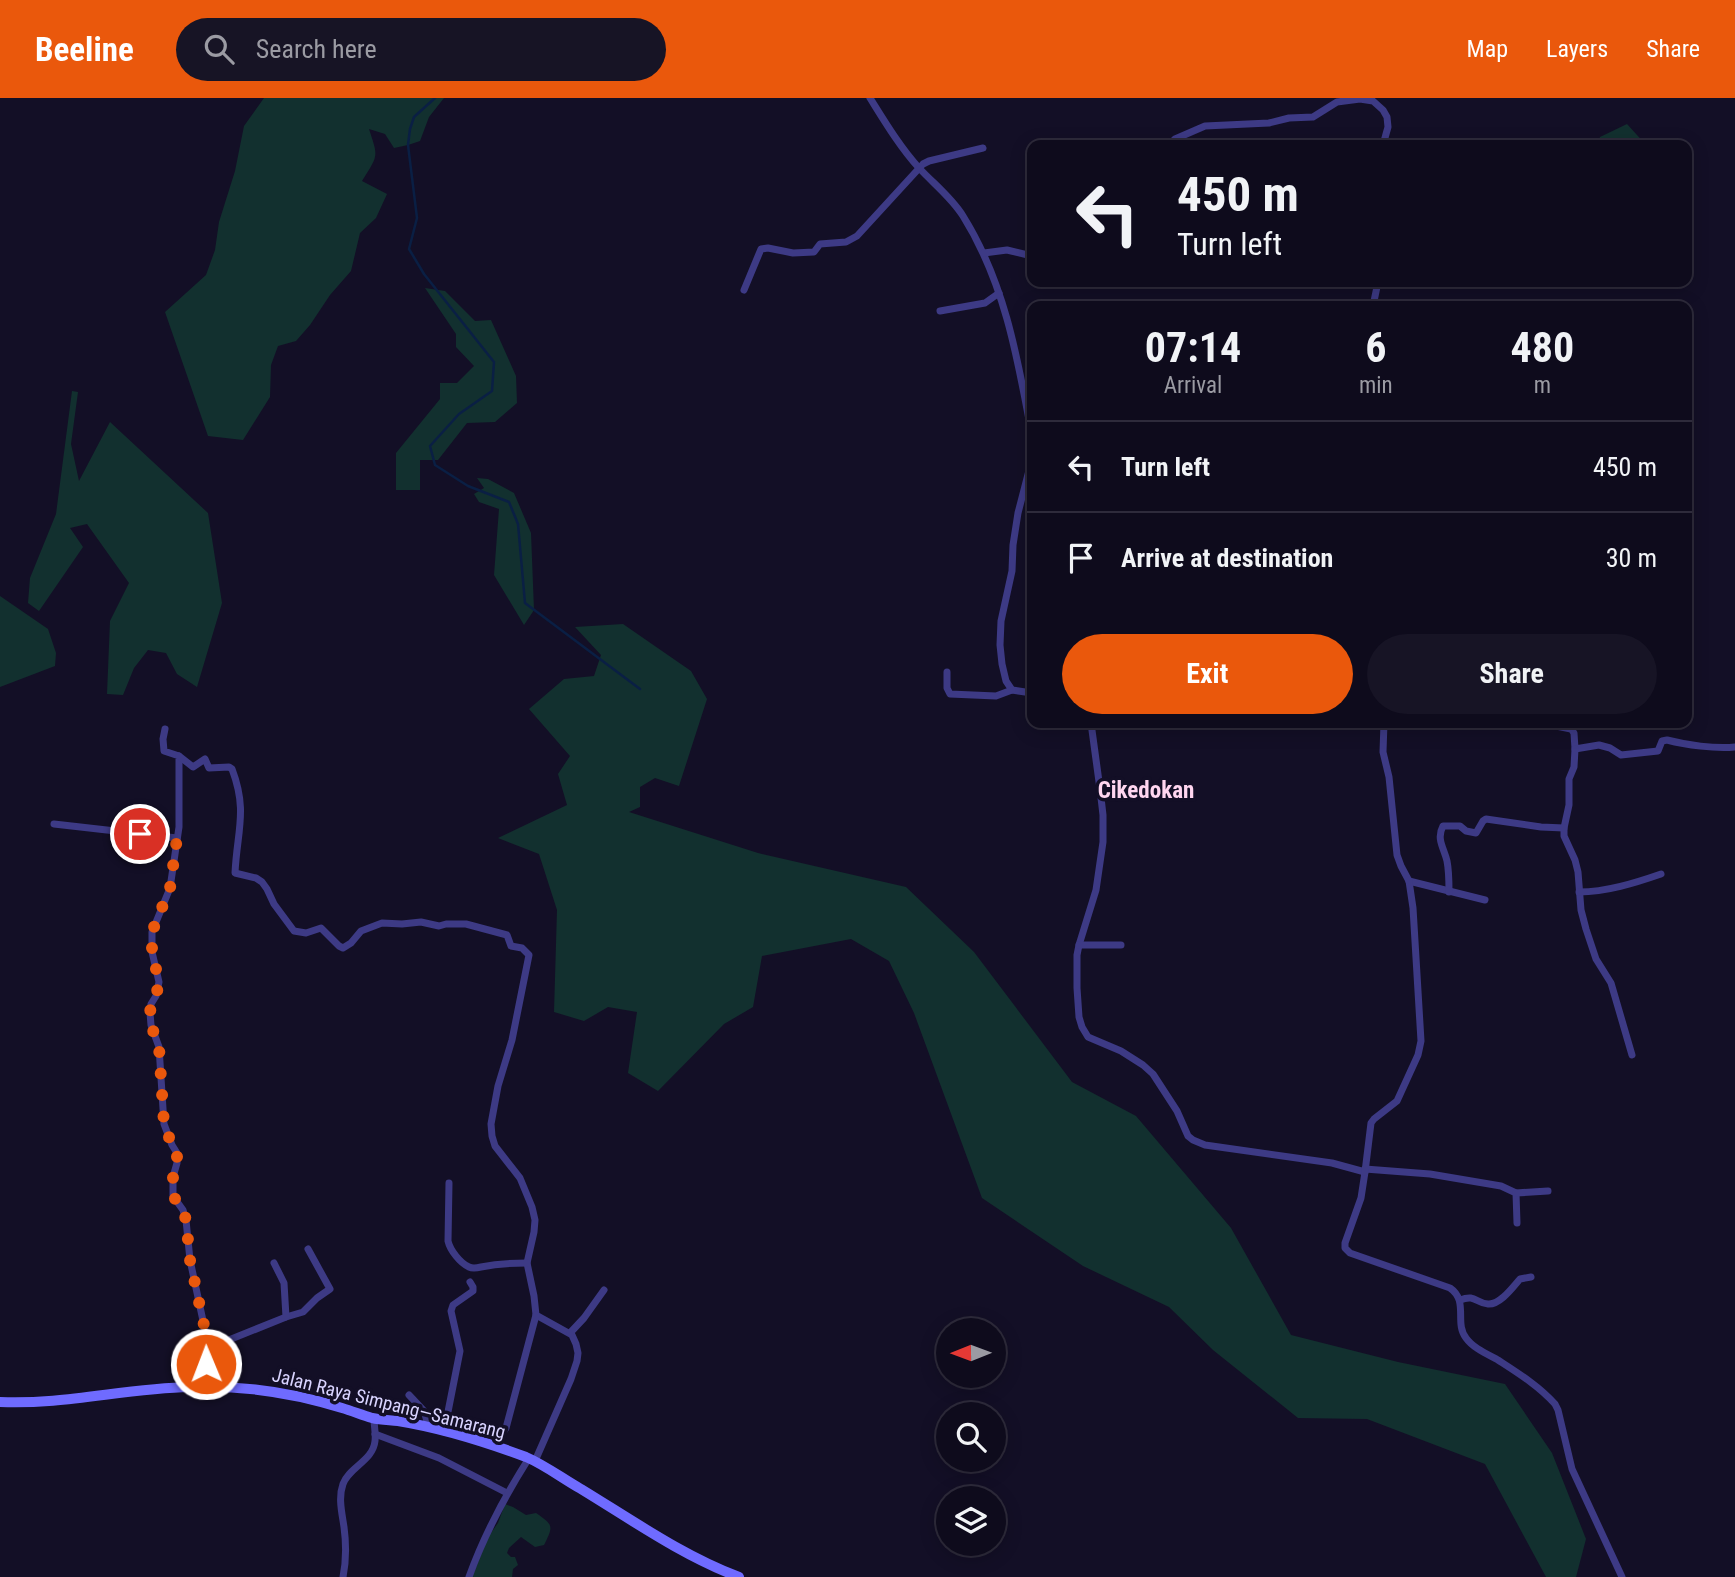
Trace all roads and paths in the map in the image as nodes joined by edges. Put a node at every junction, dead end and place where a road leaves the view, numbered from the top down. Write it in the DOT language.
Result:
graph roads {
  1 [pos="870,98"];
  2 [pos="1366,98"];
  3 [pos="1174,140"];
  4 [pos="1384,140"];
  5 [pos="983,148"];
  6 [pos="918,167"];
  7 [pos="984,253"];
  8 [pos="1027,255"];
  9 [pos="744,290"];
  10 [pos="999,293"];
  11 [pos="940,311"];
  12 [pos="1027,411"];
  13 [pos="1027,478"];
  14 [pos="947,672"];
  15 [pos="1012,690"];
  16 [pos="1027,692"];
  17 [pos="1092,728"];
  18 [pos="1384,728"];
  19 [pos="1566,728"];
  20 [pos="165,729"];
  21 [pos="1735,747"];
  22 [pos="1575,749"];
  23 [pos="179,757"];
  24 [pos="54,824"];
  25 [pos="1564,828"];
  26 [pos="177,838"];
  27 [pos="1661,874"];
  28 [pos="1409,881"];
  29 [pos="1579,891"];
  30 [pos="1449,892"];
  31 [pos="1485,901"];
  32 [pos="1079,945"];
  33 [pos="1121,945"];
  34 [pos="1632,1055"];
  35 [pos="1365,1171"];
  36 [pos="449,1183"];
  37 [pos="1548,1191"];
  38 [pos="1516,1193"];
  39 [pos="1517,1223"];
  40 [pos="308,1250"];
  41 [pos="274,1263"];
  42 [pos="527,1263"];
  43 [pos="1531,1277"];
  44 [pos="470,1282"];
  45 [pos="604,1290"];
  46 [pos="1460,1300"];
  47 [pos="536,1315"];
  48 [pos="286,1317"];
  49 [pos="570,1333"];
  50 [pos="204,1350"];
  51 [pos="211,1387"];
  52 [pos="409,1395"];
  53 [pos="0,1402"];
  54 [pos="374,1419"];
  55 [pos="429,1428"];
  56 [pos="444,1432"];
  57 [pos="374,1434"];
  58 [pos="491,1445"];
  59 [pos="532,1460"];
  60 [pos="507,1493"];
  61 [pos="343,1577"];
  62 [pos="469,1577"];
  63 [pos="739,1577"];
  64 [pos="1622,1577"];
  1 -- 6 [label="street"];
  2 -- 3 [label="street"];
  2 -- 4 [label="street"];
  5 -- 6 [label="street"];
  6 -- 7 [label="street"];
  6 -- 9 [label="street"];
  7 -- 8 [label="street"];
  7 -- 10 [label="street"];
  10 -- 11 [label="street"];
  10 -- 12 [label="street"];
  13 -- 15 [label="street"];
  14 -- 15 [label="street"];
  15 -- 16 [label="street"];
  17 -- 32 [label="street"];
  18 -- 28 [label="street"];
  19 -- 22 [label="street"];
  20 -- 23 [label="street"];
  21 -- 22 [label="street"];
  22 -- 25 [label="street"];
  23 -- 26 [label="street"];
  23 -- 42 [label="street"];
  24 -- 26 [label="street"];
  25 -- 29 [label="street"];
  25 -- 30 [label="street"];
  26 -- 50 [label="street"];
  27 -- 29 [label="street"];
  28 -- 30 [label="street"];
  28 -- 35 [label="street"];
  29 -- 34 [label="street"];
  30 -- 31 [label="street"];
  32 -- 33 [label="street"];
  32 -- 35 [label="street"];
  35 -- 38 [label="street"];
  35 -- 46 [label="street"];
  36 -- 42 [label="street"];
  37 -- 38 [label="street"];
  38 -- 39 [label="street"];
  40 -- 48 [label="street"];
  41 -- 48 [label="street"];
  42 -- 47 [label="street"];
  43 -- 46 [label="street"];
  44 -- 56 [label="street"];
  45 -- 49 [label="street"];
  46 -- 64 [label="street"];
  47 -- 49 [label="street"];
  47 -- 58 [label="street"];
  48 -- 50 [label="street"];
  49 -- 59 [label="street"];
  50 -- 51 [label="street"];
  51 -- 53 [label="main road, Jalan Raya Simpang—Samarang"];
  51 -- 54 [label="main road, Jalan Raya Simpang—Samarang"];
  52 -- 55 [label="street"];
  54 -- 55 [label="main road, Jalan Raya Simpang—Samarang"];
  54 -- 57 [label="street"];
  55 -- 56 [label="main road, Jalan Raya Simpang—Samarang"];
  56 -- 58 [label="main road, Jalan Raya Simpang—Samarang"];
  57 -- 60 [label="street"];
  57 -- 61 [label="street"];
  58 -- 59 [label="main road, Jalan Raya Simpang—Samarang"];
  59 -- 60 [label="street"];
  59 -- 63 [label="main road, Jalan Raya Simpang—Samarang"];
  60 -- 62 [label="street"];
}
